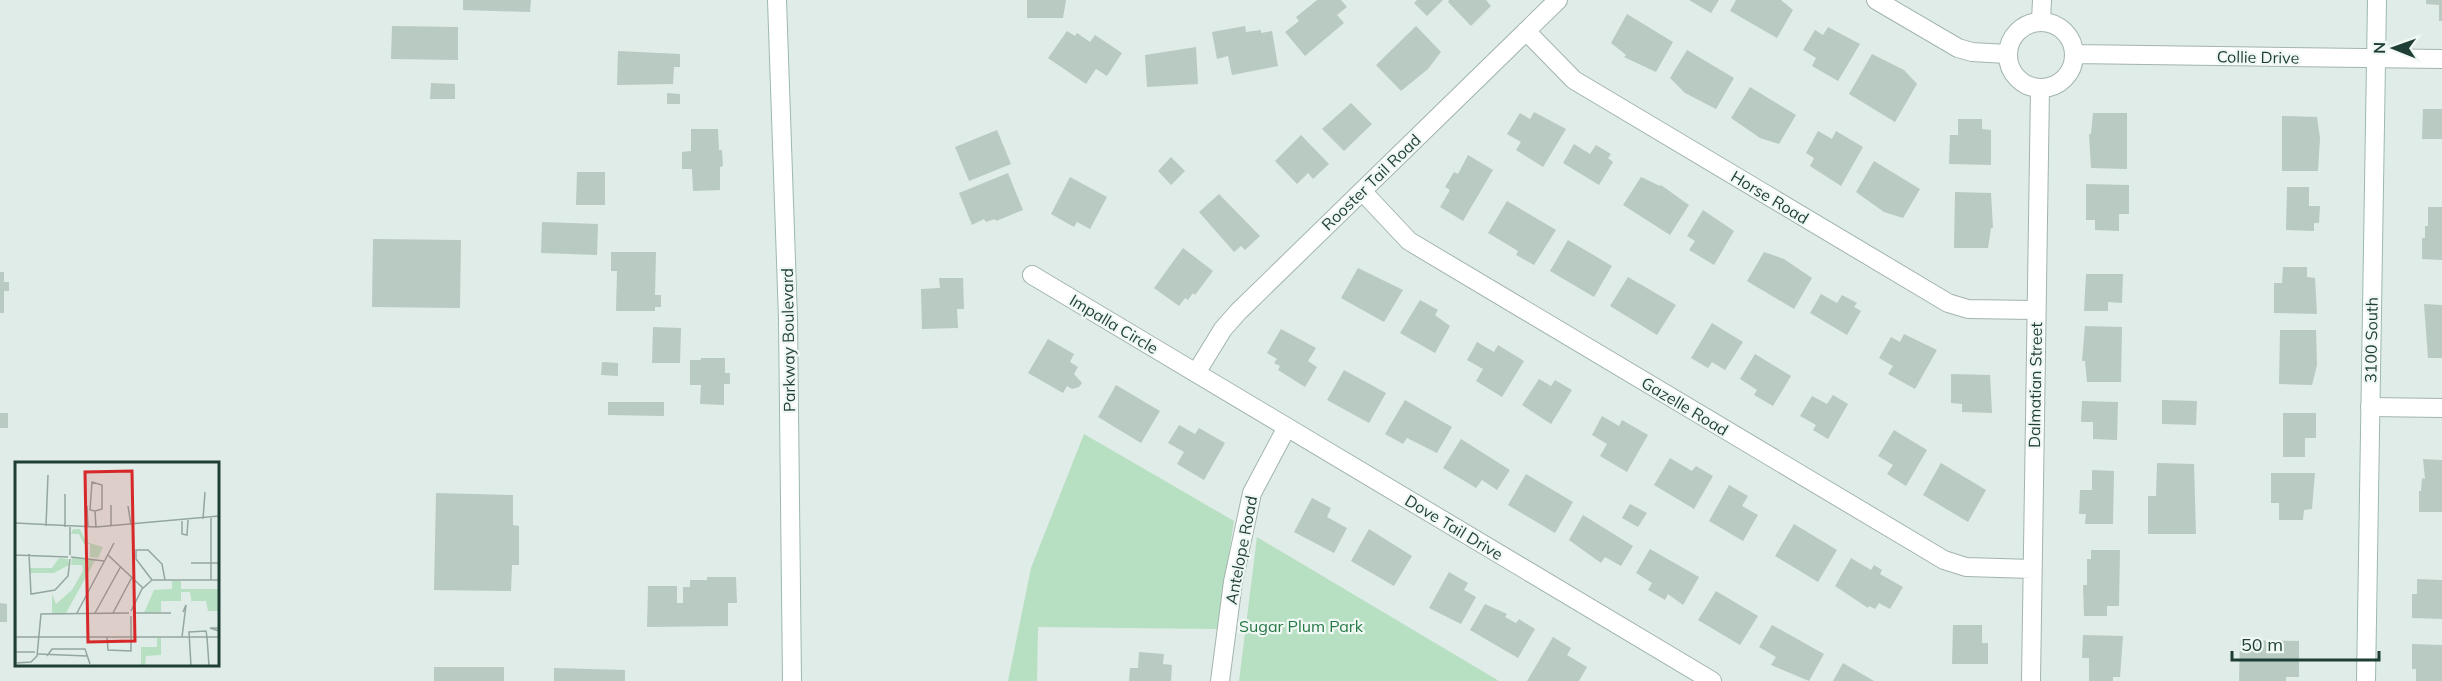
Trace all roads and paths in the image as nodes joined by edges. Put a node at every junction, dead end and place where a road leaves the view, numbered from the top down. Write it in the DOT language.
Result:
graph roads {
  1 [pos="777,0"];
  2 [pos="1558,0"];
  3 [pos="1876,0"];
  4 [pos="2042,0"];
  5 [pos="2377,0"];
  6 [pos="2041,21"];
  7 [pos="1526,31"];
  8 [pos="2007,54"];
  9 [pos="2074,54"];
  10 [pos="2376,58"];
  11 [pos="2442,59"];
  12 [pos="2040,89"];
  13 [pos="1362,191"];
  14 [pos="1032,275"];
  15 [pos="2036,310"];
  16 [pos="1196,373"];
  17 [pos="2370,407"];
  18 [pos="2442,408"];
  19 [pos="1287,428"];
  20 [pos="2032,569"];
  21 [pos="792,681"];
  22 [pos="1221,681"];
  23 [pos="1712,681"];
  24 [pos="2031,681"];
  25 [pos="2366,681"];
  1 -- 21 [label="street, Parkway Boulevard"];
  2 -- 7 [label="street, Rooster Tail Road"];
  3 -- 8 [label="street"];
  4 -- 6 [label="street"];
  5 -- 10 [label="street, 3100 South"];
  6 -- 8 [label="street"];
  6 -- 9 [label="street"];
  7 -- 13 [label="street, Rooster Tail Road"];
  7 -- 15 [label="street, Horse Road"];
  8 -- 12 [label="street"];
  9 -- 10 [label="street, Collie Drive"];
  9 -- 12 [label="street"];
  10 -- 11 [label="street, Collie Drive"];
  10 -- 17 [label="street, 3100 South"];
  12 -- 15 [label="street, Dalmatian Street"];
  13 -- 16 [label="street, Rooster Tail Road"];
  13 -- 20 [label="street, Gazelle Road"];
  14 -- 16 [label="street, Impalla Circle"];
  15 -- 20 [label="street, Dalmatian Street"];
  16 -- 19 [label="street, Dove Tail Drive"];
  17 -- 18 [label="street"];
  17 -- 25 [label="street, 3100 South"];
  19 -- 22 [label="street, Antelope Road"];
  19 -- 23 [label="street, Dove Tail Drive"];
  20 -- 24 [label="street, Dalmatian Street"];
}
